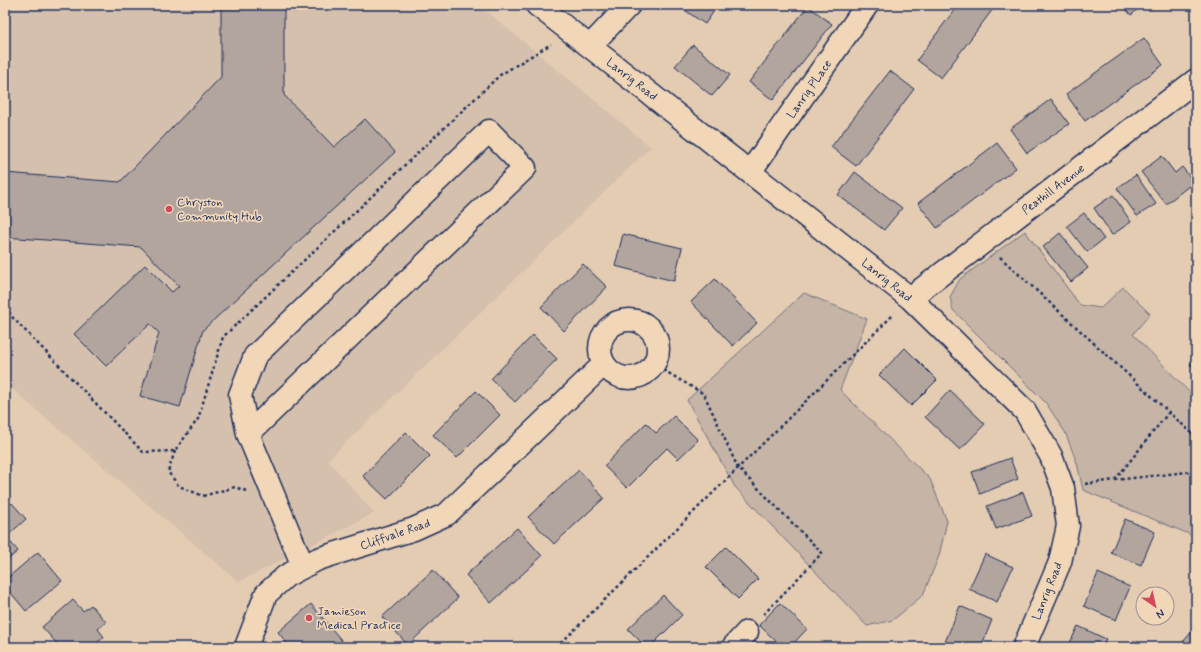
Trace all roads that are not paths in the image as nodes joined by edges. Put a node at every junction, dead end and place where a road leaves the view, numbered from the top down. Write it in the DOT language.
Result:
graph roads {
  1 [pos="537,5"];
  2 [pos="630,5"];
  3 [pos="867,5"];
  4 [pos="590,46"];
  5 [pos="1196,80"];
  6 [pos="750,172"];
  7 [pos="910,298"];
  8 [pos="604,364"];
  9 [pos="248,434"];
  10 [pos="303,566"];
  11 [pos="246,647"];
  12 [pos="1024,647"];
  1 -- 4 [label="street, Lanrig Road"];
  2 -- 4 [label="street"];
  3 -- 6 [label="street, Lanrig PLace"];
  4 -- 6 [label="street, Lanrig Road"];
  5 -- 7 [label="street, Peathill Avenue"];
  6 -- 7 [label="street, Lanrig Road"];
  7 -- 12 [label="street, Lanrig Road"];
  8 -- 8 [label="street"];
  8 -- 10 [label="street, Cliffvale Road"];
  9 -- 9 [label="street"];
  9 -- 10 [label="street"];
  10 -- 11 [label="street, Cliffvale Road"];
}
